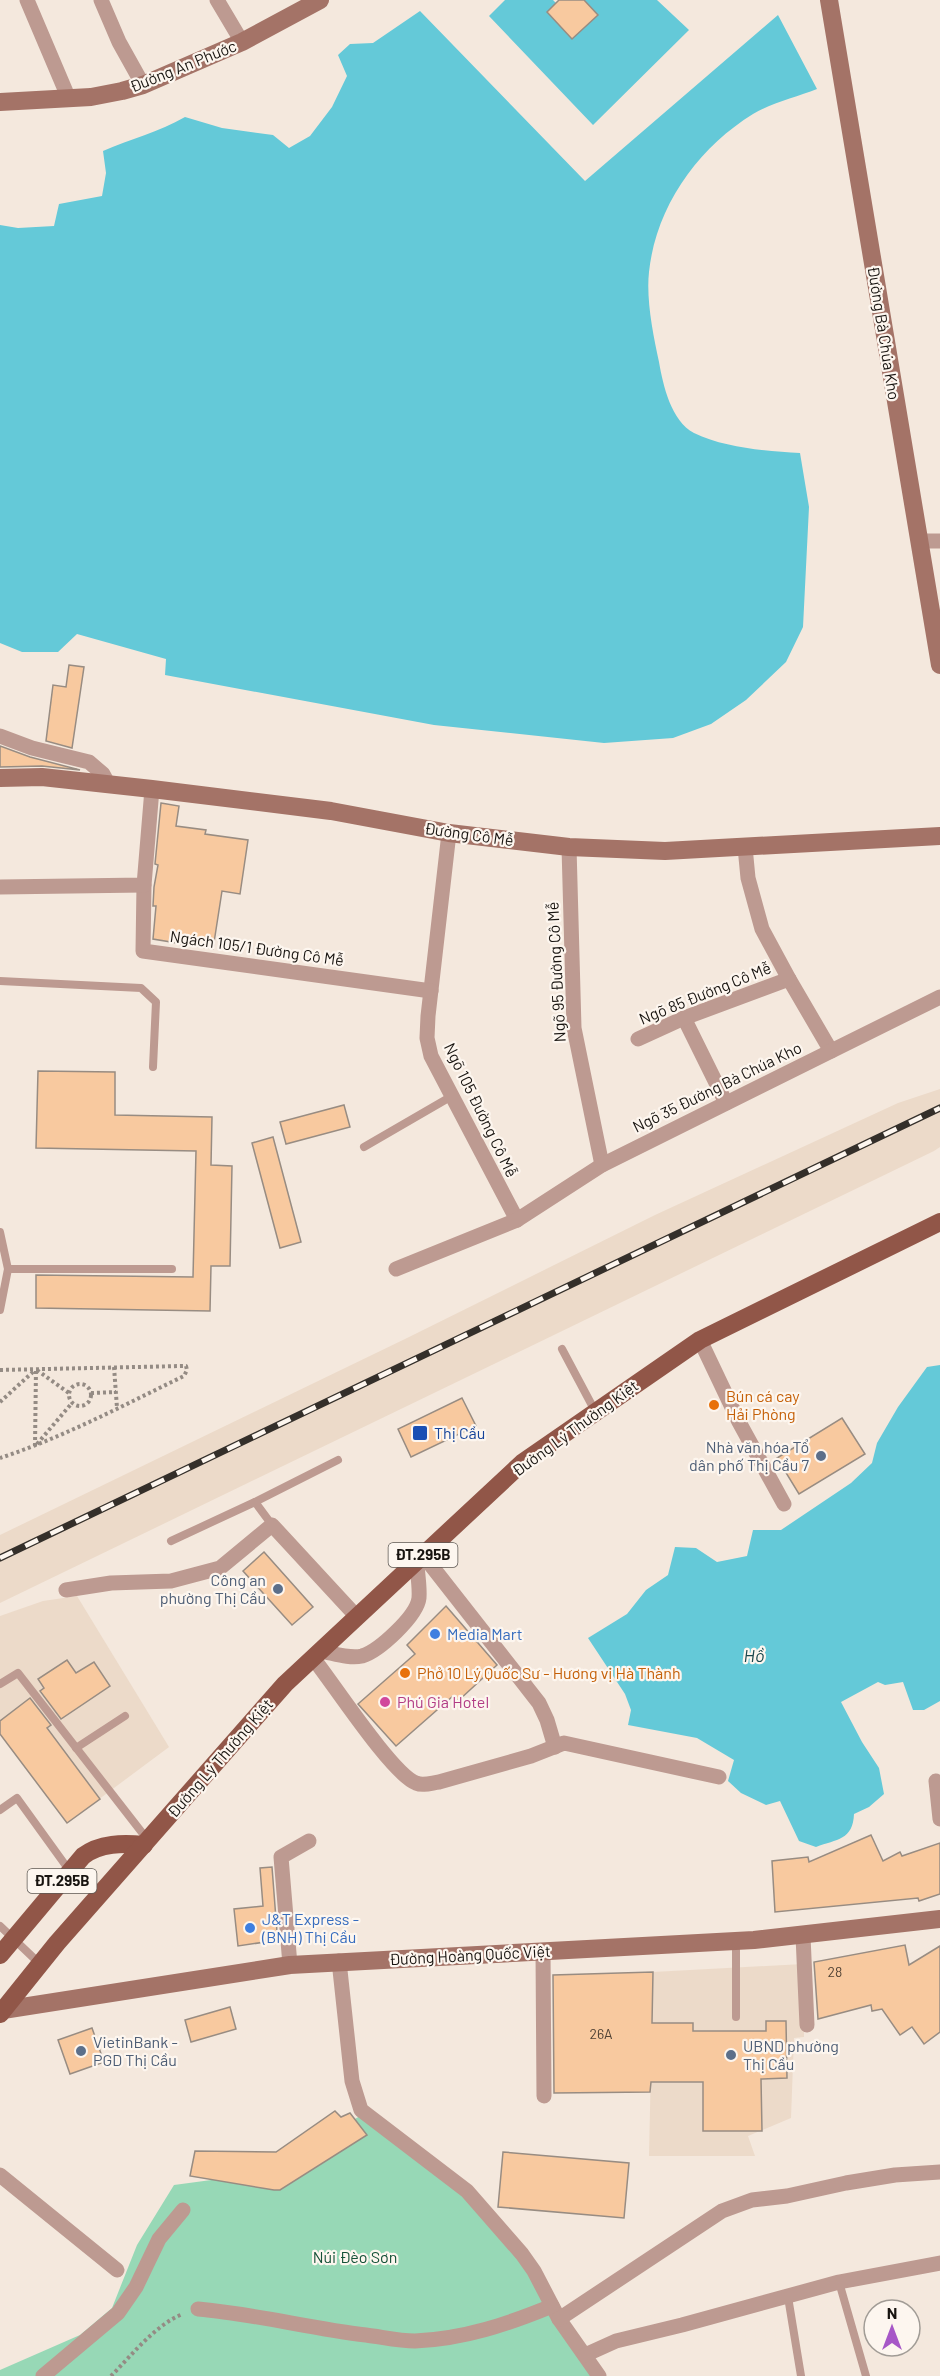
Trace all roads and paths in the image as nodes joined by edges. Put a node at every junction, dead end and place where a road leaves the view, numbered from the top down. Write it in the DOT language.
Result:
graph roads {
  1 [pos="27,0"];
  2 [pos="101,0"];
  3 [pos="217,0"];
  4 [pos="320,0"];
  5 [pos="829,0"];
  6 [pos="242,42"];
  7 [pos="143,85"];
  8 [pos="69,99"];
  9 [pos="0,102"];
  10 [pos="919,541"];
  11 [pos="940,541"];
  12 [pos="940,664"];
  13 [pos="0,736"];
  14 [pos="0,778"];
  15 [pos="109,785"];
  16 [pos="152,789"];
  17 [pos="449,833"];
  18 [pos="940,836"];
  19 [pos="569,847"];
  20 [pos="745,847"];
  21 [pos="144,885"];
  22 [pos="0,887"];
  23 [pos="789,979"];
  24 [pos="0,981"];
  25 [pos="431,991"];
  26 [pos="940,997"];
  27 [pos="684,1017"];
  28 [pos="638,1039"];
  29 [pos="831,1051"];
  30 [pos="153,1067"];
  31 [pos="452,1096"];
  32 [pos="726,1103"];
  33 [pos="364,1147"];
  34 [pos="602,1165"];
  35 [pos="517,1220"];
  36 [pos="940,1222"];
  37 [pos="0,1232"];
  38 [pos="8,1269"];
  39 [pos="172,1269"];
  40 [pos="396,1269"];
  41 [pos="0,1310"];
  42 [pos="699,1341"];
  43 [pos="562,1349"];
  44 [pos="114,1367"];
  45 [pos="36,1369"];
  46 [pos="0,1370"];
  47 [pos="116,1392"];
  48 [pos="69,1393"];
  49 [pos="91,1393"];
  50 [pos="0,1402"];
  51 [pos="72,1403"];
  52 [pos="117,1408"];
  53 [pos="596,1412"];
  54 [pos="35,1447"];
  55 [pos="0,1458"];
  56 [pos="338,1460"];
  57 [pos="255,1502"];
  58 [pos="784,1504"];
  59 [pos="272,1525"];
  60 [pos="171,1541"];
  61 [pos="420,1558"];
  62 [pos="66,1590"];
  63 [pos="357,1617"];
  64 [pos="317,1654"];
  65 [pos="0,1684"];
  66 [pos="125,1716"];
  67 [pos="555,1747"];
  68 [pos="76,1748"];
  69 [pos="718,1777"];
  70 [pos="936,1781"];
  71 [pos="0,1810"];
  72 [pos="940,1820"];
  73 [pos="309,1840"];
  74 [pos="146,1842"];
  75 [pos="70,1872"];
  76 [pos="940,1919"];
  77 [pos="7,1933"];
  78 [pos="804,1936"];
  79 [pos="736,1941"];
  80 [pos="543,1951"];
  81 [pos="0,1955"];
  82 [pos="339,1961"];
  83 [pos="40,1964"];
  84 [pos="290,1965"];
  85 [pos="2,2012"];
  86 [pos="736,2017"];
  87 [pos="807,2025"];
  88 [pos="544,2096"];
  89 [pos="940,2172"];
  90 [pos="0,2175"];
  91 [pos="183,2210"];
  92 [pos="940,2263"];
  93 [pos="117,2271"];
  94 [pos="839,2282"];
  95 [pos="788,2296"];
  96 [pos="198,2309"];
  97 [pos="555,2313"];
  98 [pos="585,2355"];
  99 [pos="43,2376"];
  100 [pos="111,2376"];
  101 [pos="599,2376"];
  102 [pos="801,2376"];
  103 [pos="866,2376"];
  1 -- 8 [label="street"];
  2 -- 7 [label="street"];
  3 -- 6 [label="street"];
  4 -- 6 [label="street, Đường An Phước"];
  5 -- 10 [label="street, Đường Bà Chúa Kho"];
  6 -- 7 [label="street, Đường An Phước"];
  7 -- 8 [label="street, Đường An Phước"];
  8 -- 9 [label="street, Đường An Phước"];
  10 -- 11 [label="street"];
  10 -- 12 [label="street, Đường Bà Chúa Kho"];
  13 -- 15 [label="street"];
  14 -- 15 [label="street, Đường Cô Mễ"];
  15 -- 16 [label="street, Đường Cô Mễ"];
  16 -- 17 [label="street, Đường Cô Mễ"];
  16 -- 21 [label="street"];
  17 -- 19 [label="street, Đường Cô Mễ"];
  17 -- 25 [label="street, Ngõ 105 Đường Cô Mễ"];
  18 -- 20 [label="street, Đường Cô Mễ"];
  19 -- 20 [label="street, Đường Cô Mễ"];
  19 -- 34 [label="street, Ngõ 95 Đường Cô Mễ"];
  20 -- 23 [label="street, Ngõ 85 Đường Cô Mễ"];
  21 -- 22 [label="street"];
  21 -- 25 [label="street, Ngách 105/1 Đường Cô Mễ"];
  23 -- 27 [label="street, Ngõ 85 Đường Cô Mễ"];
  23 -- 29 [label="street"];
  24 -- 30 [label="lane"];
  25 -- 31 [label="street, Ngõ 105 Đường Cô Mễ"];
  26 -- 29 [label="street, Ngõ 35 Đường Bà Chúa Kho"];
  27 -- 28 [label="street, Ngõ 85 Đường Cô Mễ"];
  27 -- 32 [label="street"];
  29 -- 32 [label="street, Ngõ 35 Đường Bà Chúa Kho"];
  31 -- 33 [label="lane"];
  31 -- 35 [label="street, Ngõ 105 Đường Cô Mễ"];
  32 -- 34 [label="street, Ngõ 35 Đường Bà Chúa Kho"];
  34 -- 35 [label="street, Ngõ 35 Đường Bà Chúa Kho"];
  35 -- 40 [label="street, Ngõ 35 Đường Bà Chúa Kho"];
  36 -- 42 [label="main road, Đường Lý Thường Kiệt / ĐT.295B"];
  37 -- 38 [label="lane"];
  38 -- 39 [label="lane"];
  38 -- 41 [label="lane"];
  42 -- 53 [label="main road, Đường Lý Thường Kiệt / ĐT.295B"];
  42 -- 58 [label="street"];
  43 -- 53 [label="lane"];
  44 -- 45 [label="path"];
  44 -- 47 [label="path"];
  44 -- 52 [label="path"];
  45 -- 46 [label="path"];
  45 -- 48 [label="path"];
  45 -- 50 [label="path"];
  45 -- 54 [label="path"];
  47 -- 49 [label="path"];
  47 -- 52 [label="path"];
  48 -- 49 [label="path"];
  48 -- 51 [label="path"];
  49 -- 51 [label="path"];
  51 -- 54 [label="path"];
  52 -- 54 [label="path"];
  53 -- 61 [label="main road, Đường Lý Thường Kiệt / ĐT.295B"];
  54 -- 55 [label="path"];
  56 -- 57 [label="lane"];
  57 -- 59 [label="lane"];
  57 -- 60 [label="lane"];
  59 -- 62 [label="street"];
  59 -- 63 [label="street"];
  61 -- 63 [label="main road, Đường Lý Thường Kiệt / ĐT.295B"];
  61 -- 64 [label="street"];
  61 -- 67 [label="street"];
  63 -- 64 [label="main road, Đường Lý Thường Kiệt / ĐT.295B"];
  64 -- 67 [label="street"];
  64 -- 74 [label="main road, Đường Lý Thường Kiệt / ĐT.295B"];
  65 -- 68 [label="lane"];
  66 -- 68 [label="lane"];
  67 -- 69 [label="street"];
  68 -- 74 [label="lane"];
  70 -- 72 [label="street"];
  71 -- 75 [label="lane"];
  73 -- 84 [label="street"];
  74 -- 75 [label="main road, ĐT.295B"];
  74 -- 83 [label="main road, Đường Lý Thường Kiệt / ĐT.295B"];
  75 -- 77 [label="main road, ĐT.295B"];
  76 -- 78 [label="street, Đường Hoàng Quốc Việt"];
  77 -- 81 [label="main road, ĐT.295B"];
  77 -- 83 [label="lane"];
  78 -- 79 [label="street, Đường Hoàng Quốc Việt"];
  78 -- 87 [label="street"];
  79 -- 80 [label="street, Đường Hoàng Quốc Việt"];
  79 -- 86 [label="lane"];
  80 -- 82 [label="street, Đường Hoàng Quốc Việt"];
  80 -- 88 [label="street"];
  82 -- 84 [label="street, Đường Hoàng Quốc Việt"];
  82 -- 97 [label="street"];
  83 -- 85 [label="main road, Đường Lý Thường Kiệt / ĐT.295B"];
  84 -- 85 [label="street, Đường Hoàng Quốc Việt"];
  89 -- 97 [label="street"];
  90 -- 93 [label="street"];
  91 -- 99 [label="street"];
  92 -- 94 [label="street"];
  94 -- 95 [label="street"];
  94 -- 103 [label="lane"];
  95 -- 98 [label="street"];
  95 -- 102 [label="lane"];
  96 -- 97 [label="street"];
  96 -- 100 [label="path"];
  97 -- 98 [label="street"];
  98 -- 101 [label="street"];
}
